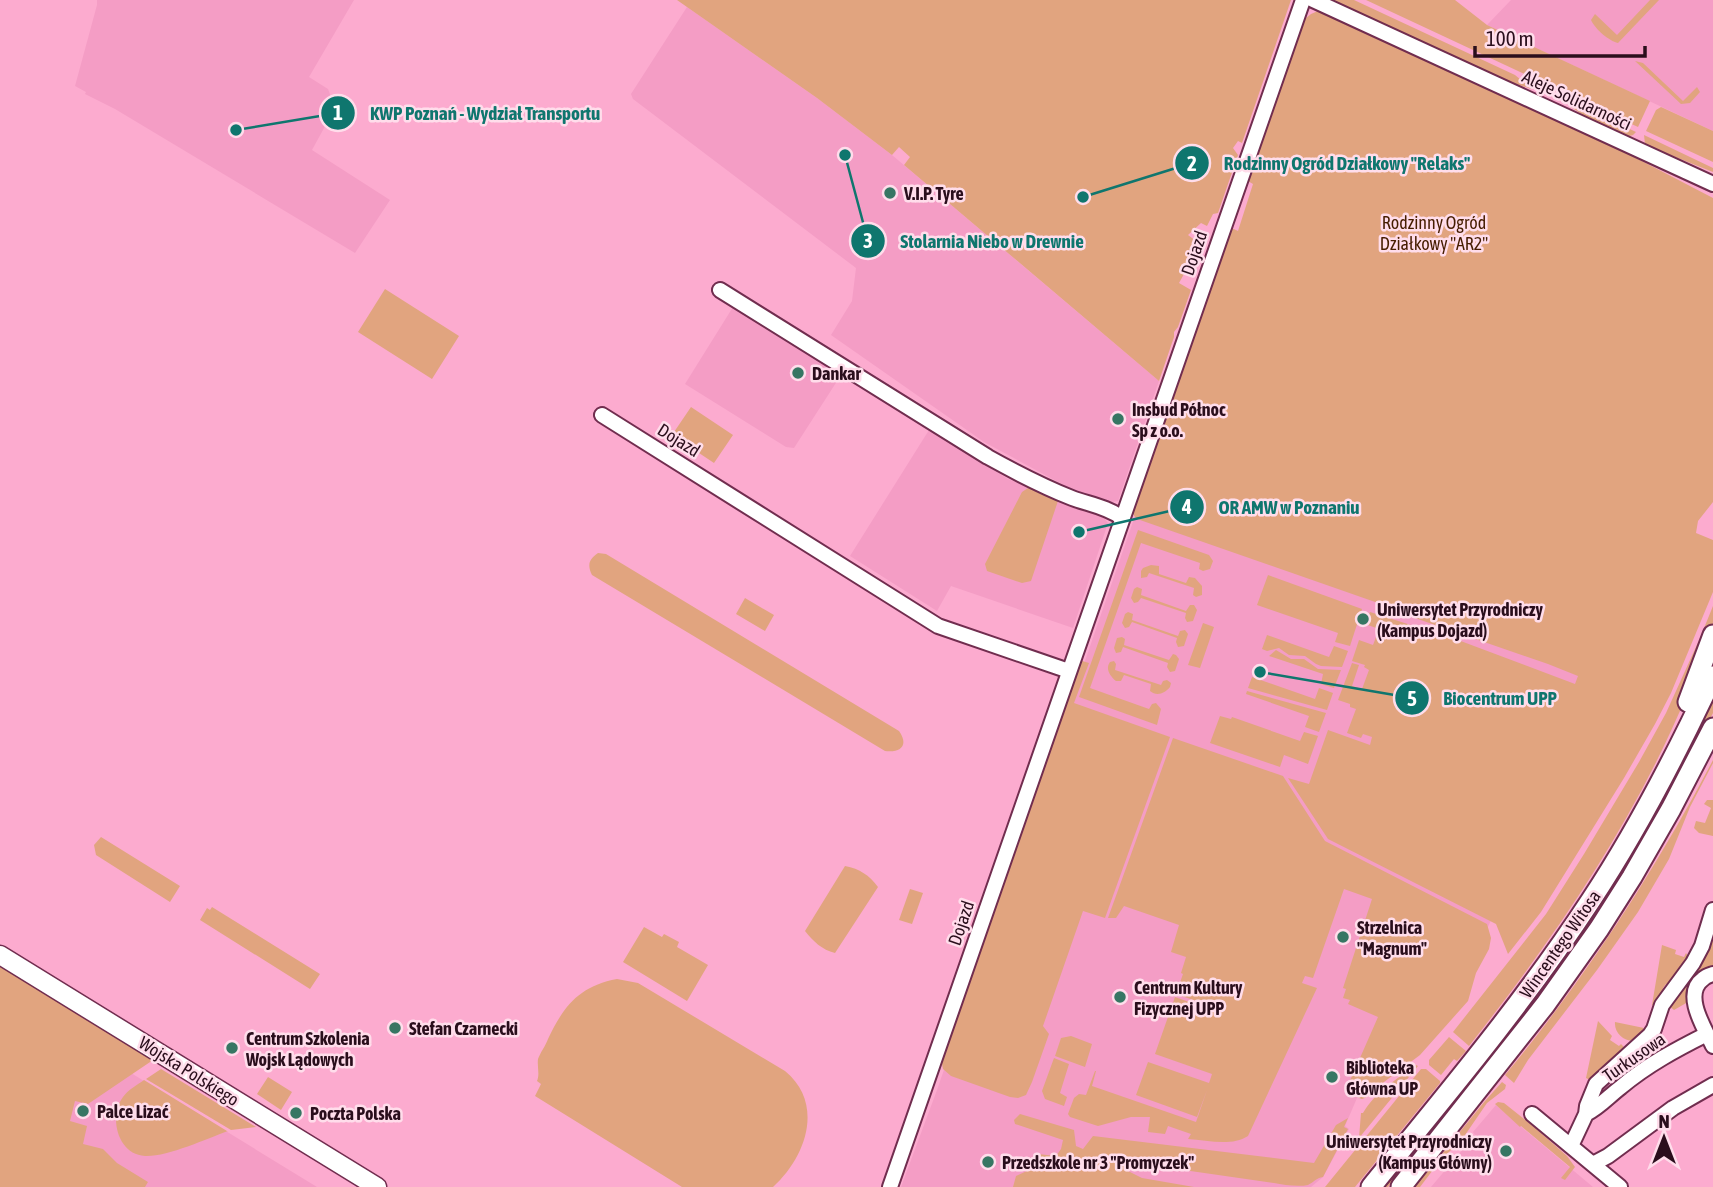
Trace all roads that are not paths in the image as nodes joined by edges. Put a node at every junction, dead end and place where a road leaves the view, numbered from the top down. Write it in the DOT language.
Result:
graph roads {
  1 [pos="1303,0"];
  2 [pos="1313,0"];
  3 [pos="1712,184"];
  4 [pos="720,290"];
  5 [pos="602,415"];
  6 [pos="1122,518"];
  7 [pos="1713,635"];
  8 [pos="1069,671"];
  9 [pos="1713,676"];
  10 [pos="1713,729"];
  11 [pos="1636,825"];
  12 [pos="1713,911"];
  13 [pos="0,956"];
  14 [pos="1713,974"];
  15 [pos="1710,1040"];
  16 [pos="1713,1085"];
  17 [pos="1532,1114"];
  18 [pos="1586,1114"];
  19 [pos="1571,1146"];
  20 [pos="1593,1164"];
  21 [pos="377,1187"];
  22 [pos="890,1187"];
  23 [pos="1371,1187"];
  24 [pos="1403,1187"];
  25 [pos="1620,1187"];
  1 -- 6 [label="street, Dojazd"];
  2 -- 3 [label="street, Aleje Solidarności"];
  4 -- 6 [label="street"];
  5 -- 8 [label="street, Dojazd"];
  6 -- 8 [label="street, Dojazd"];
  7 -- 11 [label="main road"];
  8 -- 22 [label="street, Dojazd"];
  9 -- 11 [label="main road, Wincentego Witosa"];
  10 -- 24 [label="main road, Wincentego Witosa"];
  11 -- 23 [label="main road, Wincentego Witosa"];
  12 -- 18 [label="street, Turkusowa"];
  13 -- 21 [label="street, Wojska Polskiego"];
  14 -- 15 [label="street, Turkusowa"];
  15 -- 18 [label="street, Turkusowa"];
  16 -- 20 [label="street"];
  17 -- 19 [label="street"];
  18 -- 19 [label="street, Turkusowa"];
  19 -- 20 [label="street"];
  20 -- 25 [label="street"];
}
